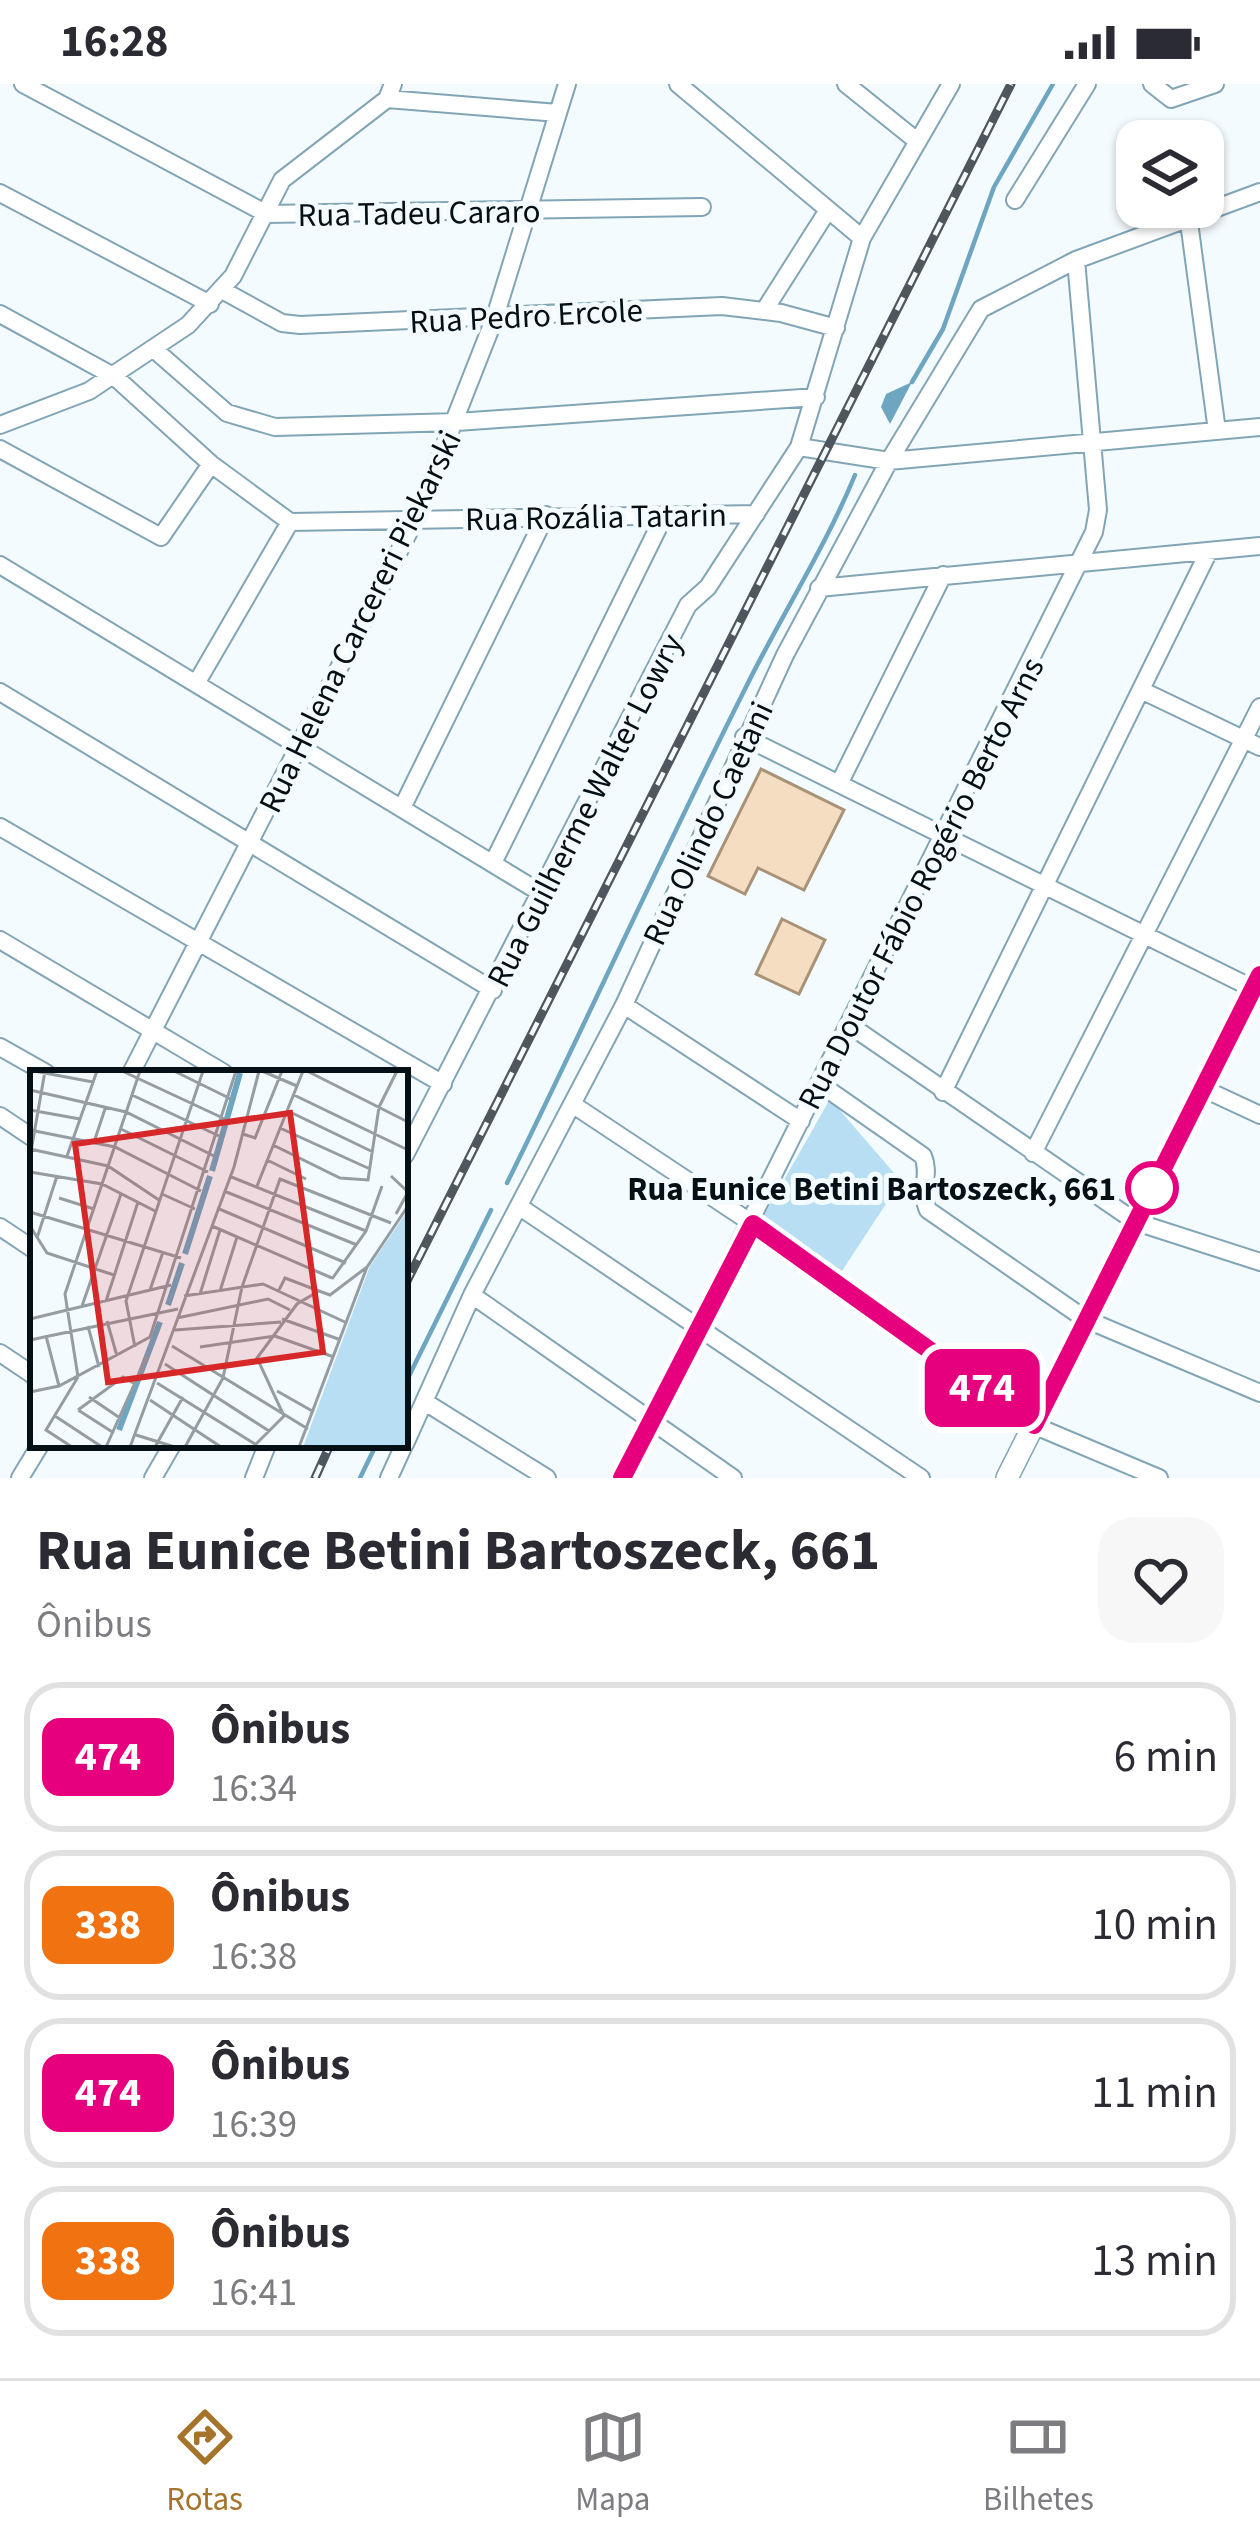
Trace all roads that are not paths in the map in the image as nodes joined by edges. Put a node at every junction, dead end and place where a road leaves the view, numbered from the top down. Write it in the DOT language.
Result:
graph roads {
  1 [pos="23,84"];
  2 [pos="567,84"];
  3 [pos="678,84"];
  4 [pos="846,84"];
  5 [pos="951,84"];
  6 [pos="1087,84"];
  7 [pos="1152,84"];
  8 [pos="1215,84"];
  9 [pos="390,92"];
  10 [pos="558,113"];
  11 [pos="917,141"];
  12 [pos="1260,192"];
  13 [pos="0,193"];
  14 [pos="1016,200"];
  15 [pos="702,207"];
  16 [pos="1224,207"];
  17 [pos="829,210"];
  18 [pos="529,212"];
  19 [pos="267,214"];
  20 [pos="1171,228"];
  21 [pos="1190,228"];
  22 [pos="862,238"];
  23 [pos="1076,260"];
  24 [pos="216,297"];
  25 [pos="764,311"];
  26 [pos="0,314"];
  27 [pos="495,317"];
  28 [pos="836,328"];
  29 [pos="157,351"];
  30 [pos="115,377"];
  31 [pos="816,397"];
  32 [pos="458,422"];
  33 [pos="0,425"];
  34 [pos="1260,427"];
  35 [pos="1217,431"];
  36 [pos="1093,443"];
  37 [pos="799,447"];
  38 [pos="0,448"];
  39 [pos="889,461"];
  40 [pos="211,464"];
  41 [pos="756,514"];
  42 [pos="546,515"];
  43 [pos="664,516"];
  44 [pos="416,518"];
  45 [pos="290,522"];
  46 [pos="1260,546"];
  47 [pos="1209,551"];
  48 [pos="1082,561"];
  49 [pos="0,565"];
  50 [pos="943,575"];
  51 [pos="819,588"];
  52 [pos="197,682"];
  53 [pos="1141,690"];
  54 [pos="0,692"];
  55 [pos="1260,707"];
  56 [pos="743,737"];
  57 [pos="1252,743"];
  58 [pos="299,744"];
  59 [pos="839,784"];
  60 [pos="402,808"];
  61 [pos="0,827"];
  62 [pos="942,834"];
  63 [pos="250,841"];
  64 [pos="493,863"];
  65 [pos="1044,887"];
  66 [pos="541,893"];
  67 [pos="1144,935"];
  68 [pos="0,940"];
  69 [pos="200,944"];
  70 [pos="1258,985"];
  71 [pos="493,990"];
  72 [pos="624,1005"];
  73 [pos="850,1026"];
  74 [pos="155,1030"];
  75 [pos="0,1047"];
  76 [pos="41,1070"];
  77 [pos="133,1070"];
  78 [pos="219,1070"];
  79 [pos="443,1084"];
  80 [pos="820,1084"];
  81 [pos="1202,1088"];
  82 [pos="943,1092"];
  83 [pos="575,1106"];
  84 [pos="1260,1115"];
  85 [pos="0,1116"];
  86 [pos="801,1121"];
  87 [pos="30,1136"];
  88 [pos="408,1149"];
  89 [pos="1034,1153"];
  90 [pos="520,1208"];
  91 [pos="1136,1222"];
  92 [pos="753,1224"];
  93 [pos="0,1227"];
  94 [pos="30,1247"];
  95 [pos="1260,1262"];
  96 [pos="472,1295"];
  97 [pos="1085,1319"];
  98 [pos="698,1326"];
  99 [pos="0,1353"];
  100 [pos="30,1374"];
  101 [pos="1260,1393"];
  102 [pos="425,1402"];
  103 [pos="650,1422"];
  104 [pos="1034,1425"];
  105 [pos="408,1438"];
  106 [pos="38,1448"];
  107 [pos="170,1448"];
  108 [pos="266,1448"];
  109 [pos="403,1448"];
  110 [pos="1151,1476"];
  111 [pos="20,1478"];
  112 [pos="154,1478"];
  113 [pos="254,1478"];
  114 [pos="388,1478"];
  115 [pos="547,1478"];
  116 [pos="622,1478"];
  117 [pos="734,1478"];
  118 [pos="920,1478"];
  119 [pos="1007,1478"];
  1 -- 19 [label="street, Rua Tadeu Cararo"];
  2 -- 10 [label="street, Rua Helena Carcereri Piekarski"];
  3 -- 17 [label="street"];
  4 -- 11 [label="street"];
  5 -- 11 [label="street, Rua Guilherme Walter Lowry"];
  6 -- 14 [label="street"];
  7 -- 8 [label="street"];
  9 -- 10 [label="street"];
  9 -- 19 [label="street"];
  10 -- 18 [label="street, Rua Helena Carcereri Piekarski"];
  11 -- 22 [label="street, Rua Guilherme Walter Lowry"];
  12 -- 16 [label="street, Rua Olindo Caetani"];
  13 -- 24 [label="street, Rua Pedro Ercole"];
  15 -- 18 [label="street, Rua Tadeu Cararo"];
  17 -- 22 [label="street"];
  17 -- 25 [label="street"];
  18 -- 19 [label="street, Rua Tadeu Cararo"];
  18 -- 27 [label="street, Rua Helena Carcereri Piekarski"];
  19 -- 24 [label="street"];
  20 -- 23 [label="street, Rua Olindo Caetani"];
  21 -- 35 [label="street"];
  22 -- 28 [label="street, Rua Guilherme Walter Lowry"];
  23 -- 36 [label="street, Rua Doutor Fábio Rogério Berto Arns"];
  23 -- 39 [label="street, Rua Olindo Caetani"];
  24 -- 27 [label="street, Rua Pedro Ercole"];
  24 -- 29 [label="street"];
  25 -- 27 [label="street, Rua Pedro Ercole"];
  25 -- 28 [label="street, Rua Pedro Ercole"];
  26 -- 30 [label="street"];
  27 -- 32 [label="street, Rua Helena Carcereri Piekarski"];
  28 -- 31 [label="street, Rua Guilherme Walter Lowry"];
  29 -- 30 [label="street"];
  29 -- 32 [label="street"];
  30 -- 33 [label="street"];
  30 -- 40 [label="street"];
  31 -- 32 [label="street"];
  31 -- 37 [label="street, Rua Guilherme Walter Lowry"];
  32 -- 44 [label="street, Rua Helena Carcereri Piekarski"];
  34 -- 35 [label="street"];
  35 -- 36 [label="street"];
  36 -- 39 [label="street"];
  36 -- 48 [label="street, Rua Doutor Fábio Rogério Berto Arns"];
  37 -- 39 [label="street"];
  37 -- 41 [label="street, Rua Guilherme Walter Lowry"];
  38 -- 40 [label="street"];
  39 -- 51 [label="street, Rua Olindo Caetani"];
  40 -- 45 [label="street"];
  41 -- 43 [label="street, Rua Rozália Tatarin"];
  41 -- 66 [label="street, Rua Guilherme Walter Lowry"];
  42 -- 43 [label="street, Rua Rozália Tatarin"];
  42 -- 44 [label="street, Rua Rozália Tatarin"];
  42 -- 60 [label="street"];
  43 -- 64 [label="street"];
  44 -- 45 [label="street, Rua Rozália Tatarin"];
  44 -- 58 [label="street, Rua Helena Carcereri Piekarski"];
  45 -- 52 [label="street"];
  46 -- 47 [label="street"];
  47 -- 48 [label="street"];
  47 -- 53 [label="street"];
  48 -- 50 [label="street"];
  48 -- 62 [label="street, Rua Doutor Fábio Rogério Berto Arns"];
  49 -- 52 [label="street"];
  50 -- 51 [label="street"];
  50 -- 59 [label="street"];
  51 -- 56 [label="street, Rua Olindo Caetani"];
  52 -- 58 [label="street"];
  53 -- 57 [label="street"];
  53 -- 65 [label="street"];
  54 -- 63 [label="street"];
  55 -- 57 [label="street"];
  56 -- 59 [label="street"];
  56 -- 72 [label="street, Rua Olindo Caetani"];
  57 -- 67 [label="street"];
  58 -- 60 [label="street"];
  58 -- 63 [label="street, Rua Helena Carcereri Piekarski"];
  59 -- 62 [label="street"];
  60 -- 64 [label="street"];
  61 -- 69 [label="street"];
  62 -- 65 [label="street"];
  62 -- 73 [label="street, Rua Doutor Fábio Rogério Berto Arns"];
  63 -- 69 [label="street, Rua Helena Carcereri Piekarski"];
  63 -- 71 [label="street"];
  64 -- 66 [label="street"];
  65 -- 67 [label="street"];
  65 -- 82 [label="street"];
  66 -- 71 [label="street, Rua Guilherme Walter Lowry"];
  67 -- 70 [label="street"];
  67 -- 89 [label="street"];
  68 -- 74 [label="street"];
  69 -- 74 [label="street, Rua Helena Carcereri Piekarski"];
  69 -- 79 [label="street"];
  70 -- 81 [label="street"];
  71 -- 79 [label="street, Rua Guilherme Walter Lowry"];
  72 -- 83 [label="street, Rua Olindo Caetani"];
  72 -- 86 [label="street"];
  73 -- 80 [label="street, Rua Doutor Fábio Rogério Berto Arns"];
  73 -- 82 [label="street"];
  74 -- 77 [label="street, Rua Helena Carcereri Piekarski"];
  74 -- 78 [label="street"];
  75 -- 76 [label="street"];
  79 -- 88 [label="street, Rua Guilherme Walter Lowry"];
  80 -- 86 [label="street, Rua Doutor Fábio Rogério Berto Arns"];
  80 -- 97 [label="street"];
  81 -- 84 [label="street"];
  81 -- 91 [label="street"];
  82 -- 89 [label="street"];
  83 -- 90 [label="street, Rua Olindo Caetani"];
  83 -- 92 [label="street"];
  85 -- 87 [label="street"];
  86 -- 92 [label="street, Rua Doutor Fábio Rogério Berto Arns"];
  89 -- 91 [label="street"];
  90 -- 96 [label="street, Rua Olindo Caetani"];
  90 -- 98 [label="street"];
  91 -- 95 [label="street"];
  91 -- 97 [label="street"];
  92 -- 98 [label="street, Rua Doutor Fábio Rogério Berto Arns"];
  92 -- 104 [label="street"];
  93 -- 94 [label="street"];
  96 -- 102 [label="street, Rua Olindo Caetani"];
  96 -- 103 [label="street"];
  97 -- 101 [label="street"];
  97 -- 104 [label="street"];
  98 -- 103 [label="street, Rua Doutor Fábio Rogério Berto Arns"];
  98 -- 118 [label="street"];
  99 -- 100 [label="street"];
  102 -- 105 [label="street, Rua Olindo Caetani"];
  102 -- 115 [label="street"];
  103 -- 116 [label="street, Rua Doutor Fábio Rogério Berto Arns"];
  103 -- 117 [label="street"];
  104 -- 110 [label="street"];
  104 -- 119 [label="street"];
  106 -- 111 [label="street"];
  107 -- 112 [label="street"];
  108 -- 113 [label="street"];
  109 -- 114 [label="street, Rua Olindo Caetani"];
}
